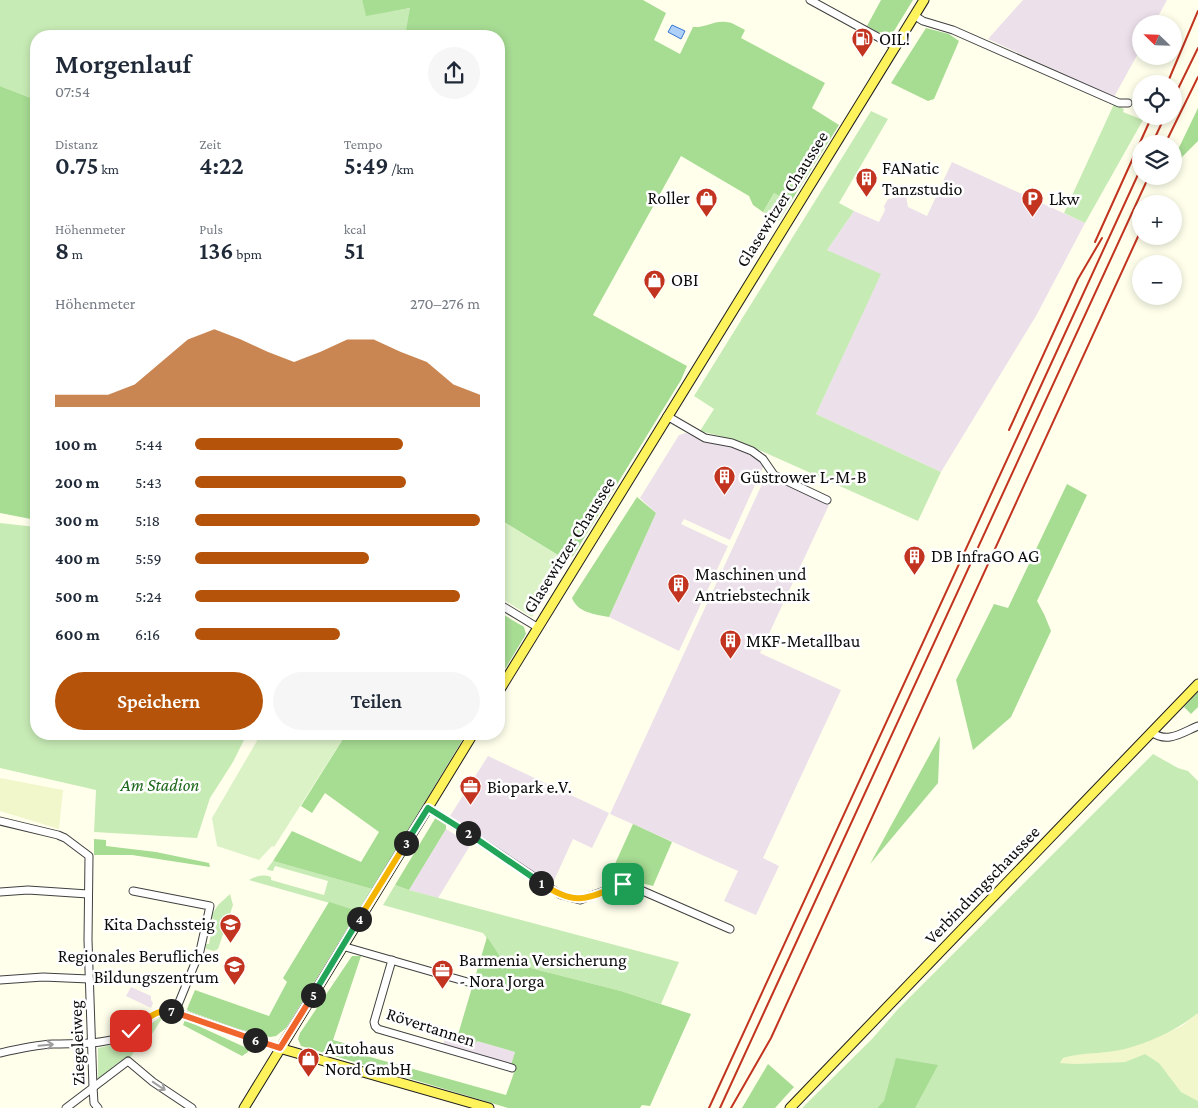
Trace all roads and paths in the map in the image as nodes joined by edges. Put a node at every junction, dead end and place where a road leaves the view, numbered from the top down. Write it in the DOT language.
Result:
graph roads {
  1 [pos="810,0"];
  2 [pos="924,0"];
  3 [pos="915,16"];
  4 [pos="896,47"];
  5 [pos="1128,103"];
  6 [pos="667,416"];
  7 [pos="827,500"];
  8 [pos="505,608"];
  9 [pos="537,627"];
  10 [pos="505,681"];
  11 [pos="1198,684"];
  12 [pos="1198,726"];
  13 [pos="1151,732"];
  14 [pos="469,740"];
  15 [pos="428,808"];
  16 [pos="0,821"];
  17 [pos="133,891"];
  18 [pos="0,892"];
  19 [pos="88,894"];
  20 [pos="730,929"];
  21 [pos="342,946"];
  22 [pos="392,960"];
  23 [pos="89,979"];
  24 [pos="0,980"];
  25 [pos="471,983"];
  26 [pos="175,1012"];
  27 [pos="93,1043"];
  28 [pos="280,1048"];
  29 [pos="0,1053"];
  30 [pos="512,1068"];
  31 [pos="93,1087"];
  32 [pos="66,1108"];
  33 [pos="98,1108"];
  34 [pos="192,1108"];
  35 [pos="244,1108"];
  36 [pos="489,1108"];
  37 [pos="790,1108"];
  1 -- 4 [label="street"];
  2 -- 3 [label="main road, Glasewitzer Chaussee"];
  3 -- 4 [label="main road, Glasewitzer Chaussee"];
  3 -- 5 [label="street"];
  4 -- 6 [label="main road, Glasewitzer Chaussee"];
  6 -- 7 [label="street"];
  6 -- 9 [label="main road, Glasewitzer Chaussee"];
  8 -- 9 [label="street"];
  9 -- 10 [label="main road, Glasewitzer Chaussee"];
  11 -- 13 [label="main road, Verbindungschaussee"];
  12 -- 13 [label="street"];
  13 -- 37 [label="main road, Verbindungschaussee"];
  14 -- 15 [label="main road"];
  15 -- 20 [label="street"];
  15 -- 21 [label="main road"];
  16 -- 19 [label="street, Ziegeleiweg"];
  17 -- 26 [label="street"];
  18 -- 19 [label="street"];
  19 -- 23 [label="street, Ziegeleiweg"];
  21 -- 22 [label="street"];
  21 -- 28 [label="main road"];
  22 -- 25 [label="street"];
  22 -- 30 [label="street, Rövertannen"];
  23 -- 24 [label="street"];
  23 -- 27 [label="street, Ziegeleiweg"];
  26 -- 27 [label="street"];
  26 -- 28 [label="street"];
  29 -- 27 [label="street, one-way"];
  27 -- 31 [label="street, Ziegeleiweg"];
  28 -- 35 [label="main road"];
  28 -- 36 [label="main road"];
  31 -- 32 [label="street"];
  31 -- 33 [label="street, Ziegeleiweg"];
  31 -- 34 [label="street, one-way"];
}
